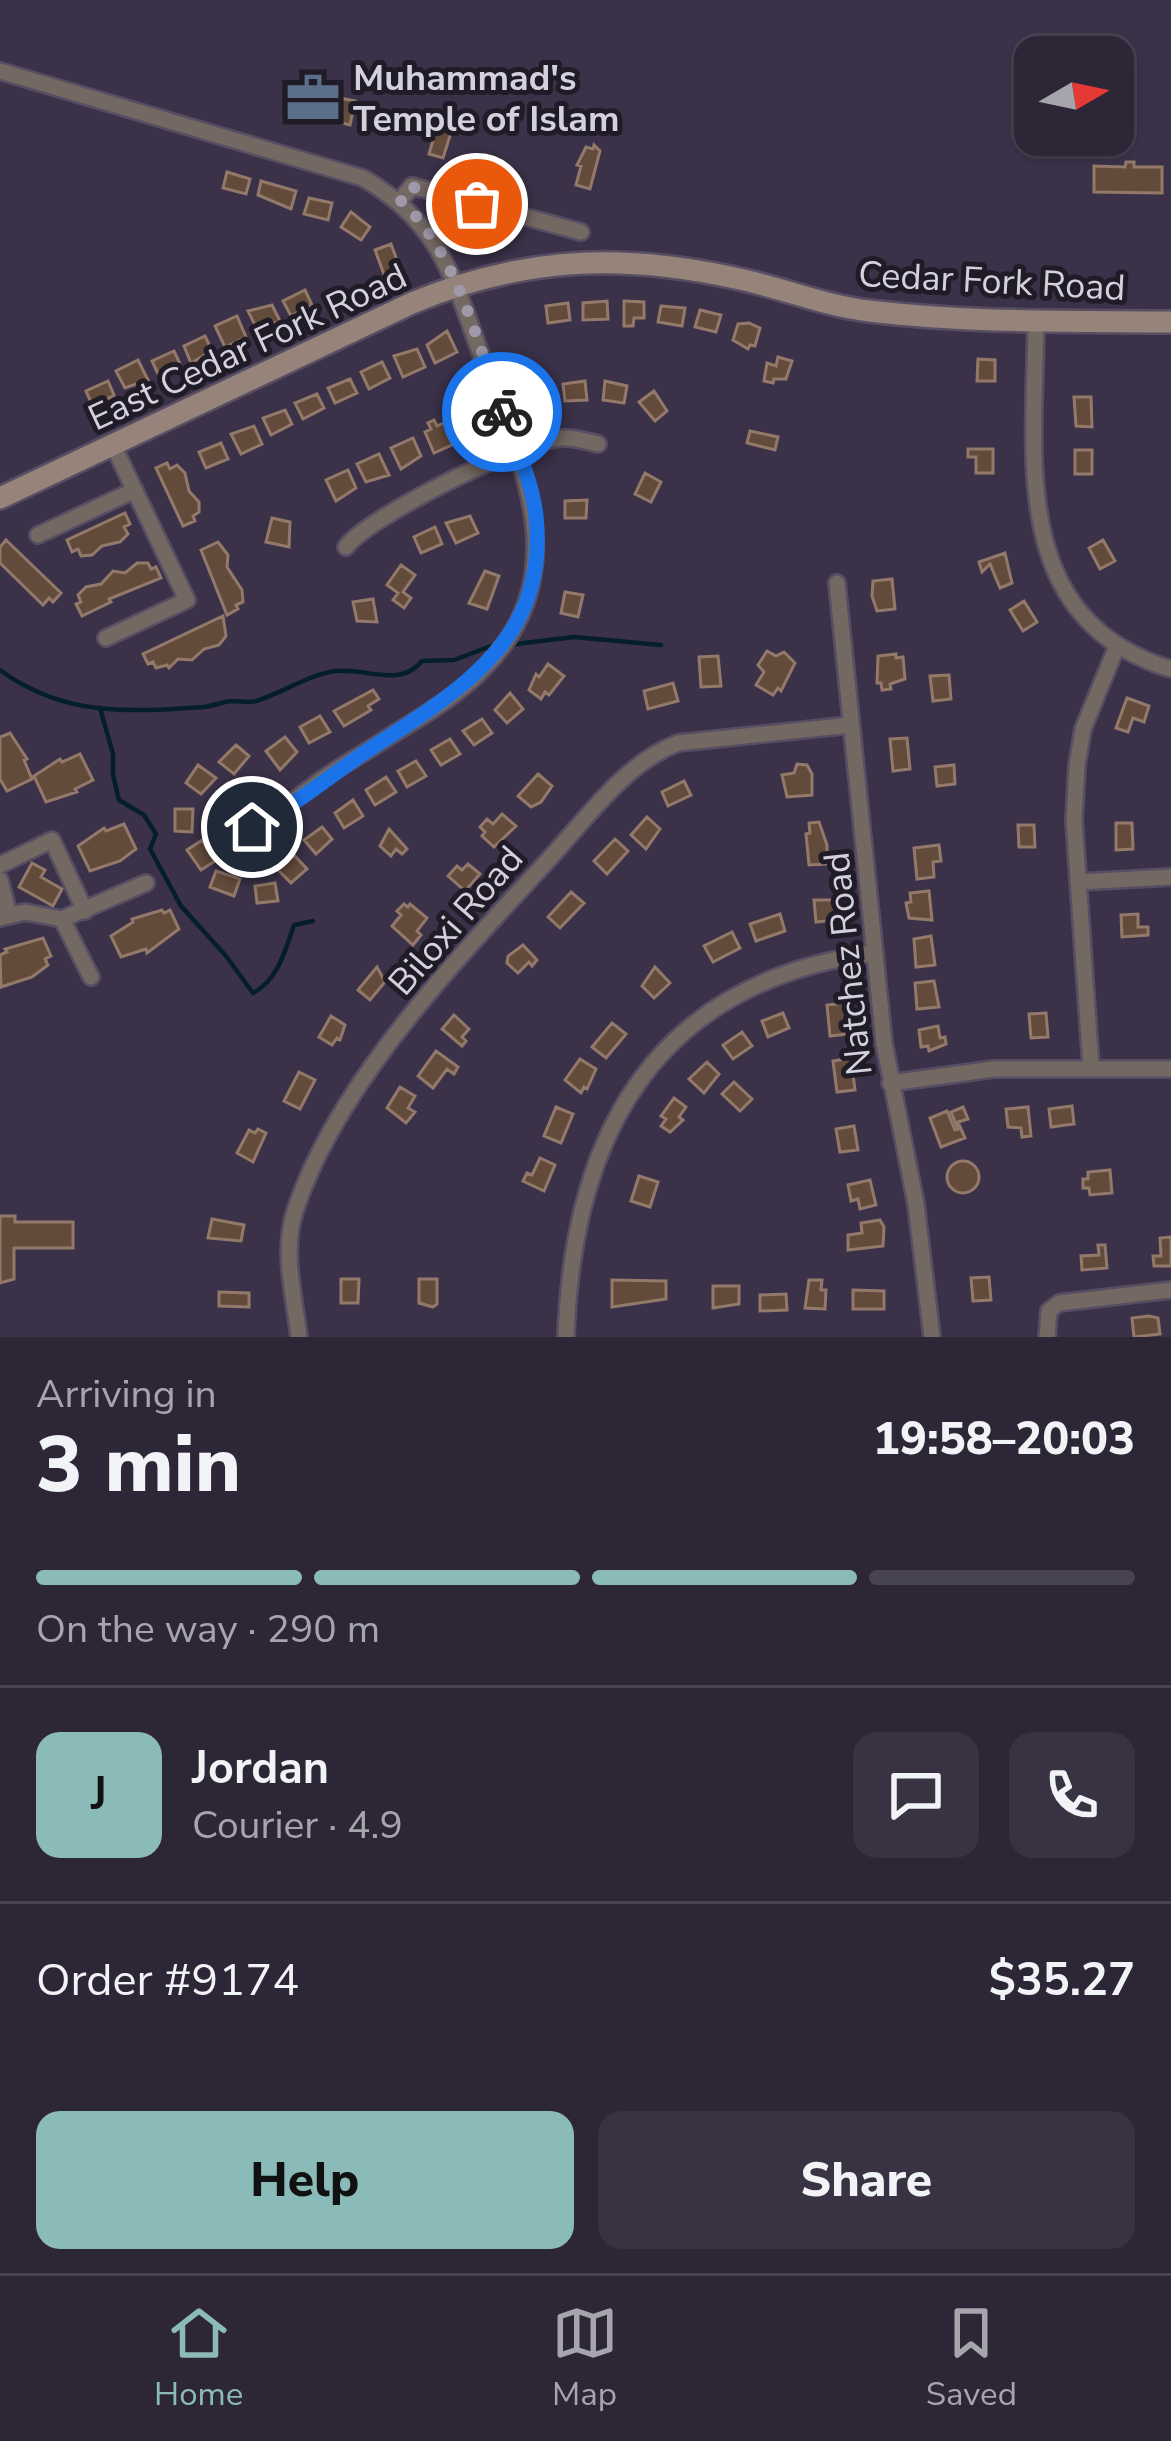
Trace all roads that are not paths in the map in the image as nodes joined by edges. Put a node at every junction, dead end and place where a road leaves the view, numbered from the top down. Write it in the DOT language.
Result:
graph roads {
  1 [pos="0,71"];
  2 [pos="400,200"];
  3 [pos="581,232"];
  4 [pos="598,261"];
  5 [pos="455,285"];
  6 [pos="1036,321"];
  7 [pos="1171,322"];
  8 [pos="598,444"];
  9 [pos="113,445"];
  10 [pos="518,453"];
  11 [pos="135,490"];
  12 [pos="0,498"];
  13 [pos="38,535"];
  14 [pos="346,547"];
  15 [pos="837,583"];
  16 [pos="106,638"];
  17 [pos="1117,646"];
  18 [pos="1171,669"];
  19 [pos="851,725"];
  20 [pos="252,827"];
  21 [pos="0,865"];
  22 [pos="1171,877"];
  23 [pos="0,880"];
  24 [pos="1078,882"];
  25 [pos="146,883"];
  26 [pos="85,910"];
  27 [pos="4,916"];
  28 [pos="62,919"];
  29 [pos="875,953"];
  30 [pos="91,976"];
  31 [pos="1090,1067"];
  32 [pos="1171,1069"];
  33 [pos="890,1083"];
  34 [pos="1171,1290"];
  35 [pos="299,1337"];
  36 [pos="566,1337"];
  37 [pos="932,1337"];
  38 [pos="1047,1337"];
  1 -- 2 [label="street"];
  2 -- 3 [label="street"];
  2 -- 5 [label="street"];
  4 -- 5 [label="street, East Cedar Fork Road"];
  4 -- 6 [label="street, Cedar Fork Road"];
  5 -- 9 [label="street, East Cedar Fork Road"];
  5 -- 10 [label="street"];
  6 -- 7 [label="street, Cedar Fork Road"];
  6 -- 17 [label="street"];
  8 -- 10 [label="street"];
  9 -- 11 [label="street"];
  9 -- 12 [label="street, East Cedar Fork Road"];
  10 -- 14 [label="street"];
  10 -- 20 [label="street"];
  11 -- 13 [label="street"];
  11 -- 16 [label="street"];
  15 -- 19 [label="street, Natchez Road"];
  17 -- 18 [label="street"];
  17 -- 24 [label="street"];
  19 -- 29 [label="street, Natchez Road"];
  19 -- 35 [label="street, Biloxi Road"];
  21 -- 26 [label="street"];
  22 -- 24 [label="street"];
  23 -- 27 [label="street"];
  24 -- 31 [label="street"];
  25 -- 26 [label="street"];
  26 -- 28 [label="street"];
  27 -- 28 [label="street"];
  28 -- 30 [label="street"];
  29 -- 33 [label="street, Natchez Road"];
  29 -- 36 [label="street"];
  31 -- 32 [label="street"];
  31 -- 33 [label="street"];
  33 -- 37 [label="street, Natchez Road"];
  34 -- 38 [label="street"];
}
